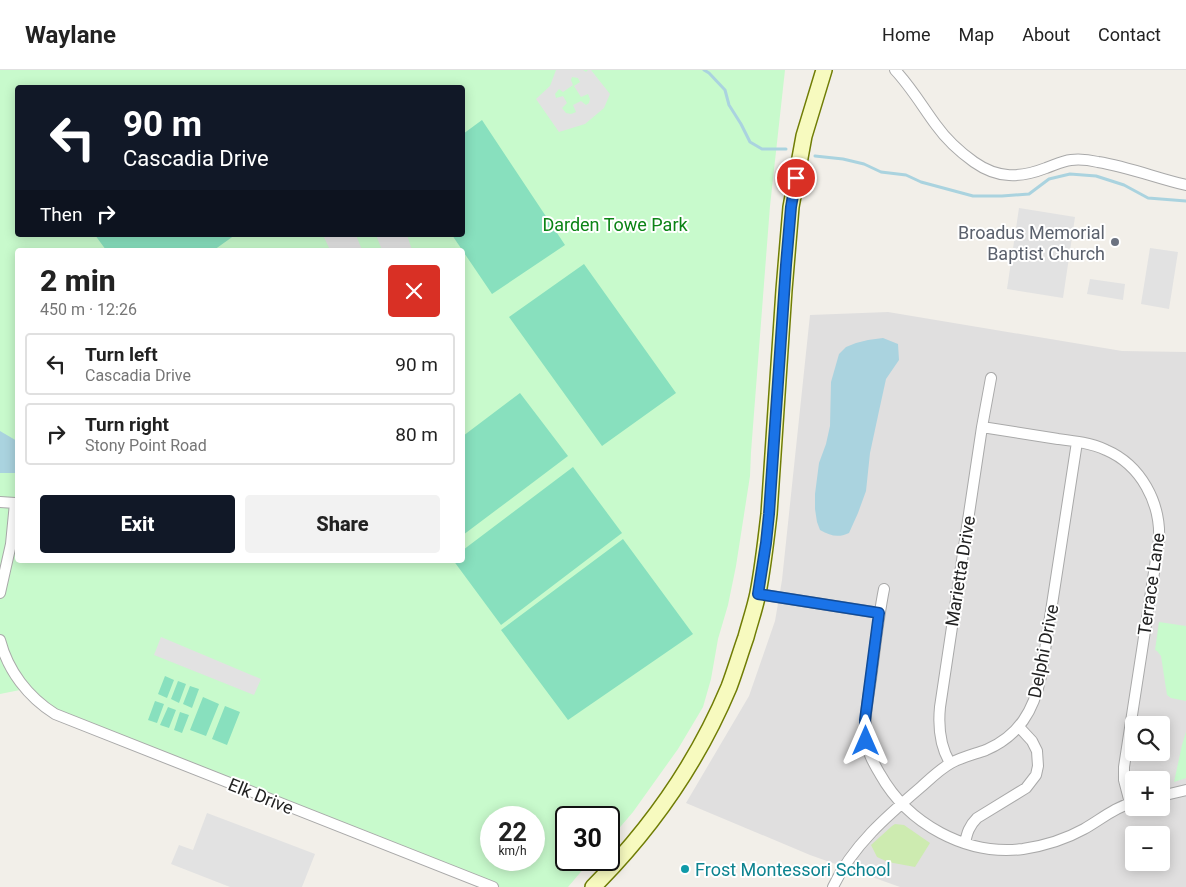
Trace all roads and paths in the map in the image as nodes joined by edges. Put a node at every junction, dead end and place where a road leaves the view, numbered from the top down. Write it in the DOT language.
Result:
graph roads {
  1 [pos="824,70"];
  2 [pos="895,70"];
  3 [pos="1186,185"];
  4 [pos="991,378"];
  5 [pos="982,427"];
  6 [pos="1077,442"];
  7 [pos="0,502"];
  8 [pos="15,503"];
  9 [pos="15,511"];
  10 [pos="884,589"];
  11 [pos="0,593"];
  12 [pos="758,594"];
  13 [pos="879,613"];
  14 [pos="0,640"];
  15 [pos="1019,727"];
  16 [pos="950,764"];
  17 [pos="1125,783"];
  18 [pos="1186,790"];
  19 [pos="1170,794"];
  20 [pos="902,803"];
  21 [pos="1125,806"];
  22 [pos="965,843"];
  23 [pos="494,887"];
  24 [pos="593,887"];
  25 [pos="833,887"];
  1 -- 12 [label="main road"];
  2 -- 3 [label="street"];
  4 -- 5 [label="street, Marietta Drive"];
  5 -- 6 [label="street, Terrace Lane"];
  5 -- 16 [label="street, Marietta Drive"];
  6 -- 15 [label="street, Delphi Drive"];
  6 -- 17 [label="street, Terrace Lane"];
  7 -- 8 [label="street"];
  9 -- 11 [label="street"];
  10 -- 13 [label="street"];
  12 -- 13 [label="street"];
  12 -- 24 [label="main road"];
  13 -- 20 [label="street"];
  14 -- 23 [label="street, Elk Drive"];
  15 -- 16 [label="street, Delphi Drive"];
  15 -- 22 [label="street"];
  16 -- 20 [label="street, Delphi Drive"];
  18 -- 19 [label="street"];
  20 -- 22 [label="street"];
  20 -- 25 [label="street, Delphi Drive"];
  21 -- 22 [label="street"];
}
